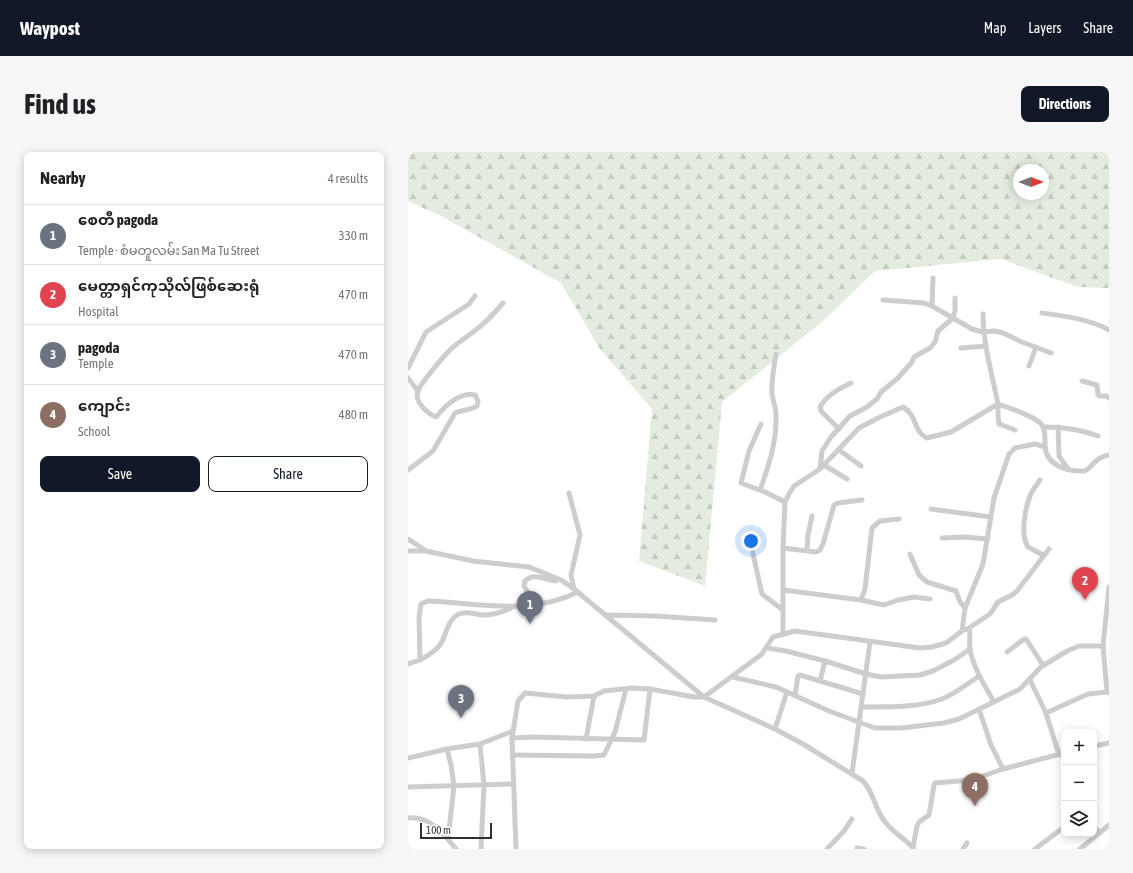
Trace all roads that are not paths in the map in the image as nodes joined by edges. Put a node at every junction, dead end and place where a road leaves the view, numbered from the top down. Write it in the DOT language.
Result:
graph roads {
  1 [pos="933,278"];
  2 [pos="475,296"];
  3 [pos="955,298"];
  4 [pos="883,300"];
  5 [pos="503,303"];
  6 [pos="932,306"];
  7 [pos="1042,312"];
  8 [pos="983,314"];
  9 [pos="953,318"];
  10 [pos="1109,330"];
  11 [pos="983,332"];
  12 [pos="986,346"];
  13 [pos="1036,347"];
  14 [pos="961,348"];
  15 [pos="1051,352"];
  16 [pos="776,354"];
  17 [pos="1029,366"];
  18 [pos="408,368"];
  19 [pos="408,378"];
  20 [pos="1082,380"];
  21 [pos="851,383"];
  22 [pos="418,391"];
  23 [pos="1109,398"];
  24 [pos="998,404"];
  25 [pos="762,424"];
  26 [pos="1043,427"];
  27 [pos="1058,427"];
  28 [pos="839,429"];
  29 [pos="1015,430"];
  30 [pos="1098,436"];
  31 [pos="1045,447"];
  32 [pos="838,450"];
  33 [pos="1109,455"];
  34 [pos="861,466"];
  35 [pos="409,467"];
  36 [pos="822,467"];
  37 [pos="1068,469"];
  38 [pos="847,480"];
  39 [pos="1040,480"];
  40 [pos="760,490"];
  41 [pos="569,493"];
  42 [pos="862,500"];
  43 [pos="785,502"];
  44 [pos="931,509"];
  45 [pos="812,516"];
  46 [pos="991,516"];
  47 [pos="899,519"];
  48 [pos="749,536"];
  49 [pos="942,538"];
  50 [pos="408,539"];
  51 [pos="988,539"];
  52 [pos="783,548"];
  53 [pos="1049,549"];
  54 [pos="807,550"];
  55 [pos="408,551"];
  56 [pos="426,551"];
  57 [pos="910,554"];
  58 [pos="1043,556"];
  59 [pos="561,580"];
  60 [pos="1109,587"];
  61 [pos="576,590"];
  62 [pos="783,590"];
  63 [pos="930,599"];
  64 [pos="861,600"];
  65 [pos="537,606"];
  66 [pos="513,607"];
  67 [pos="965,608"];
  68 [pos="783,610"];
  69 [pos="605,615"];
  70 [pos="715,620"];
  71 [pos="969,628"];
  72 [pos="962,631"];
  73 [pos="783,634"];
  74 [pos="870,642"];
  75 [pos="1103,646"];
  76 [pos="767,648"];
  77 [pos="970,649"];
  78 [pos="1007,652"];
  79 [pos="420,660"];
  80 [pos="825,661"];
  81 [pos="408,664"];
  82 [pos="1043,665"];
  83 [pos="866,674"];
  84 [pos="979,676"];
  85 [pos="733,677"];
  86 [pos="1030,680"];
  87 [pos="820,681"];
  88 [pos="626,689"];
  89 [pos="650,690"];
  90 [pos="787,692"];
  91 [pos="1108,693"];
  92 [pos="864,694"];
  93 [pos="795,695"];
  94 [pos="594,696"];
  95 [pos="704,697"];
  96 [pos="994,702"];
  97 [pos="862,707"];
  98 [pos="979,709"];
  99 [pos="1046,713"];
  100 [pos="859,722"];
  101 [pos="775,729"];
  102 [pos="513,732"];
  103 [pos="512,738"];
  104 [pos="586,739"];
  105 [pos="612,739"];
  106 [pos="1109,743"];
  107 [pos="480,744"];
  108 [pos="1097,745"];
  109 [pos="447,749"];
  110 [pos="1061,754"];
  111 [pos="512,755"];
  112 [pos="408,758"];
  113 [pos="1003,769"];
  114 [pos="852,773"];
  115 [pos="513,784"];
  116 [pos="454,786"];
  117 [pos="484,786"];
  118 [pos="408,787"];
  119 [pos="408,818"];
  120 [pos="852,818"];
  121 [pos="1109,825"];
  122 [pos="1061,829"];
  123 [pos="1097,830"];
  124 [pos="1099,832"];
  125 [pos="448,839"];
  126 [pos="967,843"];
  127 [pos="857,848"];
  128 [pos="914,848"];
  129 [pos="456,849"];
  130 [pos="481,849"];
  131 [pos="516,849"];
  132 [pos="827,849"];
  133 [pos="864,849"];
  134 [pos="963,849"];
  135 [pos="1035,849"];
  136 [pos="1080,849"];
  1 -- 6 [label="street"];
  2 -- 18 [label="street"];
  3 -- 9 [label="street"];
  4 -- 6 [label="street"];
  5 -- 22 [label="street"];
  6 -- 9 [label="street"];
  7 -- 10 [label="street"];
  8 -- 11 [label="street"];
  9 -- 11 [label="street"];
  9 -- 28 [label="street"];
  11 -- 12 [label="street"];
  11 -- 13 [label="street"];
  12 -- 14 [label="street"];
  12 -- 24 [label="street"];
  13 -- 15 [label="street"];
  13 -- 17 [label="street"];
  16 -- 40 [label="street"];
  19 -- 22 [label="street"];
  20 -- 23 [label="street"];
  21 -- 28 [label="street"];
  22 -- 35 [label="street"];
  24 -- 26 [label="street"];
  24 -- 29 [label="street"];
  24 -- 32 [label="street"];
  25 -- 40 [label="street"];
  26 -- 27 [label="street"];
  26 -- 31 [label="street"];
  27 -- 30 [label="street"];
  27 -- 37 [label="street"];
  28 -- 36 [label="street"];
  31 -- 37 [label="street"];
  31 -- 46 [label="street"];
  32 -- 34 [label="street"];
  32 -- 36 [label="street"];
  33 -- 37 [label="street"];
  36 -- 38 [label="street"];
  36 -- 43 [label="street"];
  39 -- 58 [label="street"];
  40 -- 43 [label="street"];
  41 -- 61 [label="street"];
  42 -- 54 [label="street"];
  43 -- 52 [label="street"];
  44 -- 46 [label="street"];
  45 -- 54 [label="street"];
  46 -- 51 [label="street"];
  47 -- 64 [label="street"];
  48 -- 68 [label="street"];
  49 -- 51 [label="street"];
  50 -- 56 [label="street"];
  51 -- 67 [label="street"];
  52 -- 54 [label="street"];
  52 -- 62 [label="street"];
  53 -- 58 [label="street"];
  55 -- 56 [label="street"];
  56 -- 59 [label="street"];
  57 -- 67 [label="street"];
  58 -- 71 [label="street"];
  59 -- 61 [label="street"];
  59 -- 65 [label="street"];
  60 -- 75 [label="street"];
  61 -- 65 [label="street"];
  61 -- 69 [label="street"];
  62 -- 64 [label="street"];
  62 -- 68 [label="street"];
  63 -- 64 [label="street"];
  65 -- 66 [label="street"];
  66 -- 79 [label="street"];
  66 -- 79 [label="street"];
  67 -- 72 [label="street"];
  68 -- 73 [label="street"];
  69 -- 70 [label="street"];
  69 -- 95 [label="street"];
  71 -- 72 [label="street"];
  71 -- 77 [label="street"];
  72 -- 74 [label="street"];
  73 -- 74 [label="street"];
  73 -- 76 [label="street"];
  74 -- 83 [label="street"];
  75 -- 82 [label="street"];
  75 -- 91 [label="street"];
  76 -- 80 [label="street"];
  76 -- 85 [label="street"];
  77 -- 83 [label="street"];
  77 -- 84 [label="street"];
  78 -- 82 [label="street"];
  79 -- 81 [label="street"];
  80 -- 83 [label="street"];
  80 -- 87 [label="street"];
  82 -- 86 [label="street"];
  83 -- 92 [label="street"];
  84 -- 96 [label="street"];
  84 -- 97 [label="street"];
  85 -- 90 [label="street"];
  85 -- 95 [label="street"];
  86 -- 96 [label="street"];
  86 -- 99 [label="street"];
  87 -- 92 [label="street"];
  87 -- 93 [label="street"];
  88 -- 89 [label="street"];
  88 -- 94 [label="street"];
  88 -- 105 [label="street"];
  89 -- 95 [label="street"];
  89 -- 105 [label="street"];
  90 -- 93 [label="street"];
  90 -- 101 [label="street"];
  91 -- 99 [label="street"];
  92 -- 97 [label="street"];
  93 -- 100 [label="street"];
  94 -- 102 [label="street"];
  94 -- 104 [label="street"];
  95 -- 101 [label="street"];
  96 -- 98 [label="street"];
  97 -- 100 [label="street"];
  98 -- 100 [label="street"];
  98 -- 113 [label="street"];
  99 -- 110 [label="street"];
  100 -- 114 [label="street"];
  101 -- 114 [label="street"];
  102 -- 103 [label="street"];
  102 -- 107 [label="street"];
  103 -- 104 [label="street"];
  103 -- 111 [label="street"];
  104 -- 105 [label="street"];
  105 -- 111 [label="street"];
  106 -- 108 [label="street"];
  107 -- 109 [label="street"];
  107 -- 117 [label="street"];
  109 -- 112 [label="street"];
  109 -- 116 [label="street"];
  110 -- 113 [label="street"];
  111 -- 115 [label="street"];
  113 -- 128 [label="street"];
  114 -- 128 [label="street"];
  115 -- 117 [label="street"];
  115 -- 131 [label="street"];
  116 -- 117 [label="street"];
  116 -- 118 [label="street"];
  116 -- 125 [label="street"];
  117 -- 130 [label="street"];
  119 -- 125 [label="street"];
  120 -- 132 [label="street"];
  121 -- 124 [label="street"];
  122 -- 135 [label="street"];
  123 -- 124 [label="street"];
  124 -- 136 [label="street"];
  125 -- 129 [label="street"];
  126 -- 134 [label="street"];
  127 -- 133 [label="street"];
}
